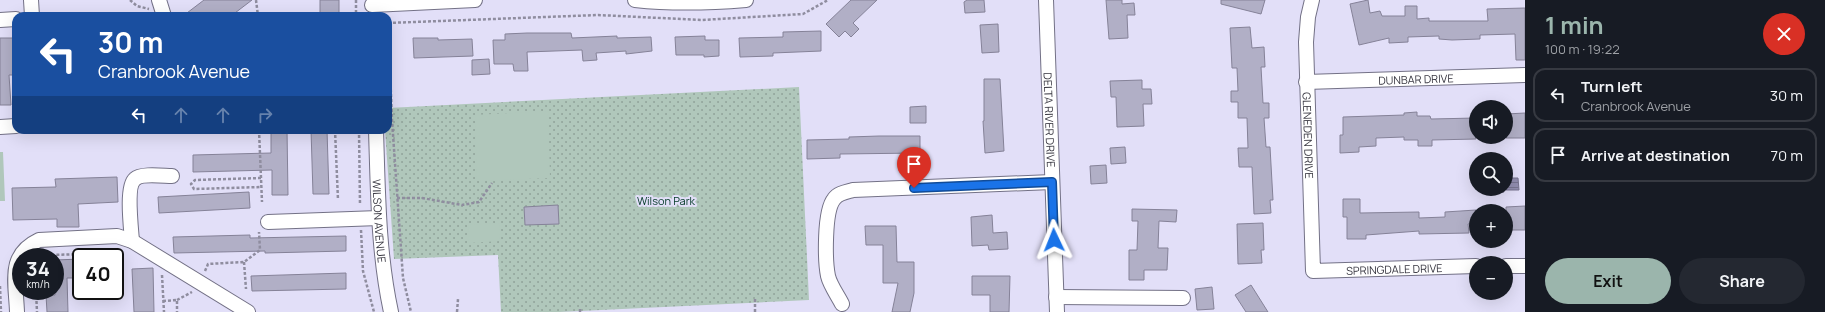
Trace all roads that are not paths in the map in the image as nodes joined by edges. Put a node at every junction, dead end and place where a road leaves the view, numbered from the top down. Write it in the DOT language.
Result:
graph roads {
  1 [pos="31,0"];
  2 [pos="159,0"];
  3 [pos="475,0"];
  4 [pos="635,0"];
  5 [pos="746,0"];
  6 [pos="1046,0"];
  7 [pos="1312,0"];
  8 [pos="373,7"];
  9 [pos="32,12"];
  10 [pos="163,12"];
  11 [pos="12,19"];
  12 [pos="0,20"];
  13 [pos="1525,75"];
  14 [pos="1306,82"];
  15 [pos="12,126"];
  16 [pos="0,127"];
  17 [pos="376,134"];
  18 [pos="172,176"];
  19 [pos="1052,182"];
  20 [pos="379,218"];
  21 [pos="264,227"];
  22 [pos="128,247"];
  23 [pos="1469,266"];
  24 [pos="1513,266"];
  25 [pos="1525,266"];
  26 [pos="1313,271"];
  27 [pos="1056,297"];
  28 [pos="1182,298"];
  29 [pos="842,304"];
  30 [pos="17,312"];
  31 [pos="248,312"];
  32 [pos="391,312"];
  33 [pos="1057,312"];
  1 -- 9 [label="street"];
  2 -- 10 [label="street"];
  3 -- 8 [label="street"];
  4 -- 5 [label="street"];
  6 -- 19 [label="street, DELTA RIVER DRIVE"];
  7 -- 14 [label="street, GLENEDEN DRIVE"];
  11 -- 12 [label="street"];
  13 -- 14 [label="street, DUNBAR DRIVE"];
  14 -- 26 [label="street, GLENEDEN DRIVE"];
  15 -- 16 [label="street"];
  17 -- 20 [label="street, WILSON AVENUE"];
  18 -- 22 [label="street"];
  19 -- 27 [label="street, DELTA RIVER DRIVE"];
  19 -- 29 [label="street"];
  20 -- 21 [label="street"];
  20 -- 32 [label="street, WILSON AVENUE"];
  22 -- 30 [label="street"];
  22 -- 31 [label="street"];
  23 -- 26 [label="street, SPRINGDALE DRIVE"];
  24 -- 25 [label="street"];
  27 -- 28 [label="street"];
  27 -- 33 [label="street, DELTA RIVER DRIVE"];
}
